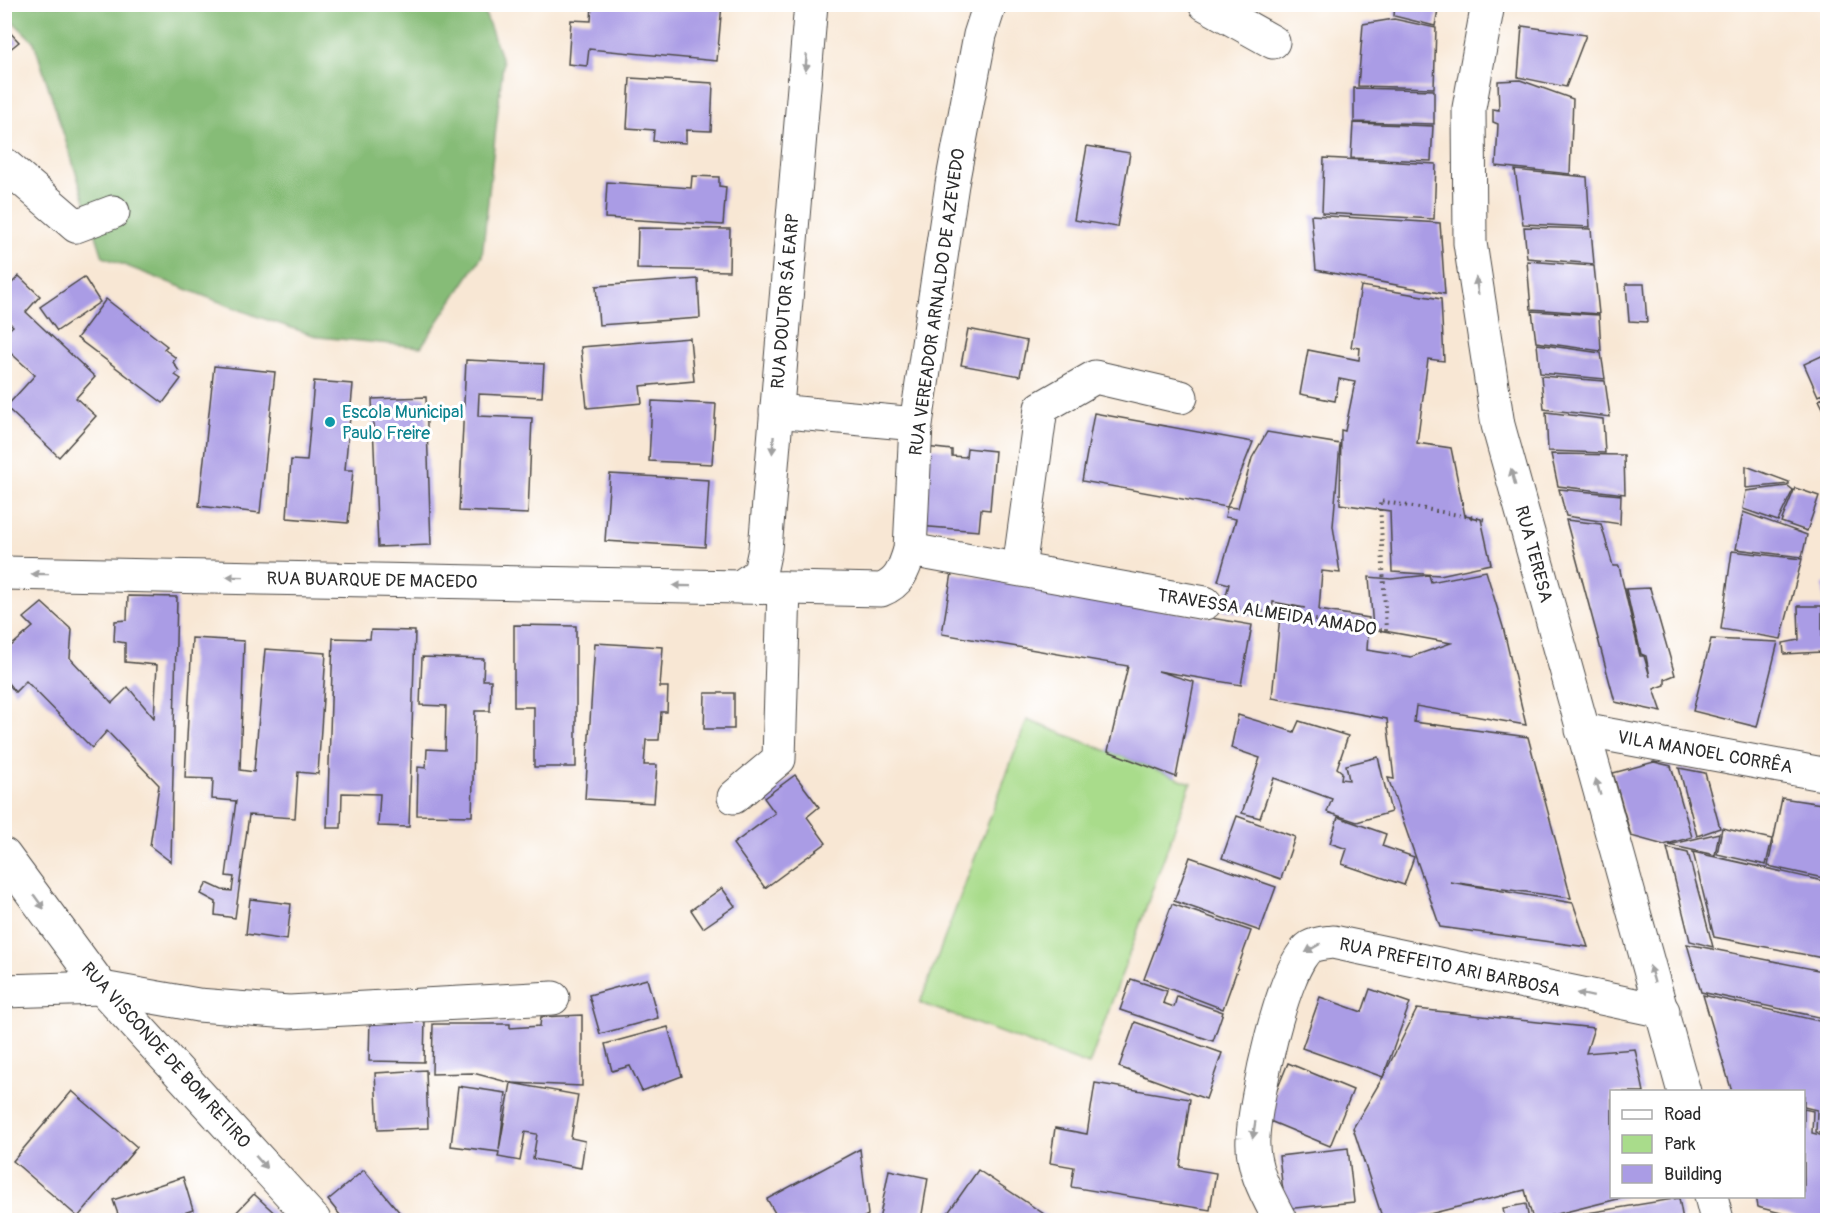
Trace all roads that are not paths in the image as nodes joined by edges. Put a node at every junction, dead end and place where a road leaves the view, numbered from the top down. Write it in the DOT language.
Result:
graph roads {
  1 [pos="811,4"];
  2 [pos="990,4"];
  3 [pos="1205,4"];
  4 [pos="1488,4"];
  5 [pos="1273,42"];
  6 [pos="4,164"];
  7 [pos="113,212"];
  8 [pos="1181,397"];
  9 [pos="776,411"];
  10 [pos="916,424"];
  11 [pos="910,550"];
  12 [pos="1019,569"];
  13 [pos="4,573"];
  14 [pos="740,587"];
  15 [pos="784,588"];
  16 [pos="881,590"];
  17 [pos="1204,603"];
  18 [pos="1582,730"];
  19 [pos="1827,775"];
  20 [pos="734,797"];
  21 [pos="4,855"];
  22 [pos="102,988"];
  23 [pos="4,991"];
  24 [pos="553,998"];
  25 [pos="1663,1011"];
  26 [pos="1683,1090"];
  27 [pos="1711,1198"];
  28 [pos="314,1221"];
  29 [pos="1280,1221"];
  30 [pos="1717,1221"];
  1 -- 9 [label="main road, RUA DOUTOR SÁ EARP, one-way"];
  2 -- 10 [label="main road, RUA VEREADOR ARNALDO DE AZEVEDO"];
  3 -- 5 [label="main road"];
  18 -- 4 [label="main road, RUA TERESA, one-way"];
  6 -- 7 [label="main road"];
  8 -- 12 [label="main road"];
  9 -- 10 [label="main road"];
  9 -- 14 [label="main road, RUA DOUTOR SÁ EARP, one-way"];
  10 -- 11 [label="main road, RUA VEREADOR ARNALDO DE AZEVEDO"];
  11 -- 12 [label="main road, TRAVESSA ALMEIDA AMADO"];
  11 -- 16 [label="main road, RUA VEREADOR ARNALDO DE AZEVEDO"];
  12 -- 17 [label="main road, TRAVESSA ALMEIDA AMADO"];
  14 -- 13 [label="main road, RUA BUARQUE DE MACEDO, one-way"];
  14 -- 15 [label="main road, RUA BUARQUE DE MACEDO"];
  15 -- 16 [label="main road, RUA BUARQUE DE MACEDO"];
  15 -- 20 [label="main road"];
  18 -- 19 [label="main road, VILA MANOEL CORRÊA"];
  25 -- 18 [label="main road, RUA TERESA, one-way"];
  21 -- 22 [label="main road, RUA VISCONDE DE BOM RETIRO, one-way"];
  22 -- 23 [label="main road"];
  22 -- 24 [label="main road"];
  22 -- 28 [label="main road, RUA VISCONDE DE BOM RETIRO, one-way"];
  25 -- 26 [label="main road, RUA TERESA"];
  25 -- 29 [label="main road, RUA PREFEITO ARI BARBOSA, one-way"];
  27 -- 30 [label="main road"];
}
